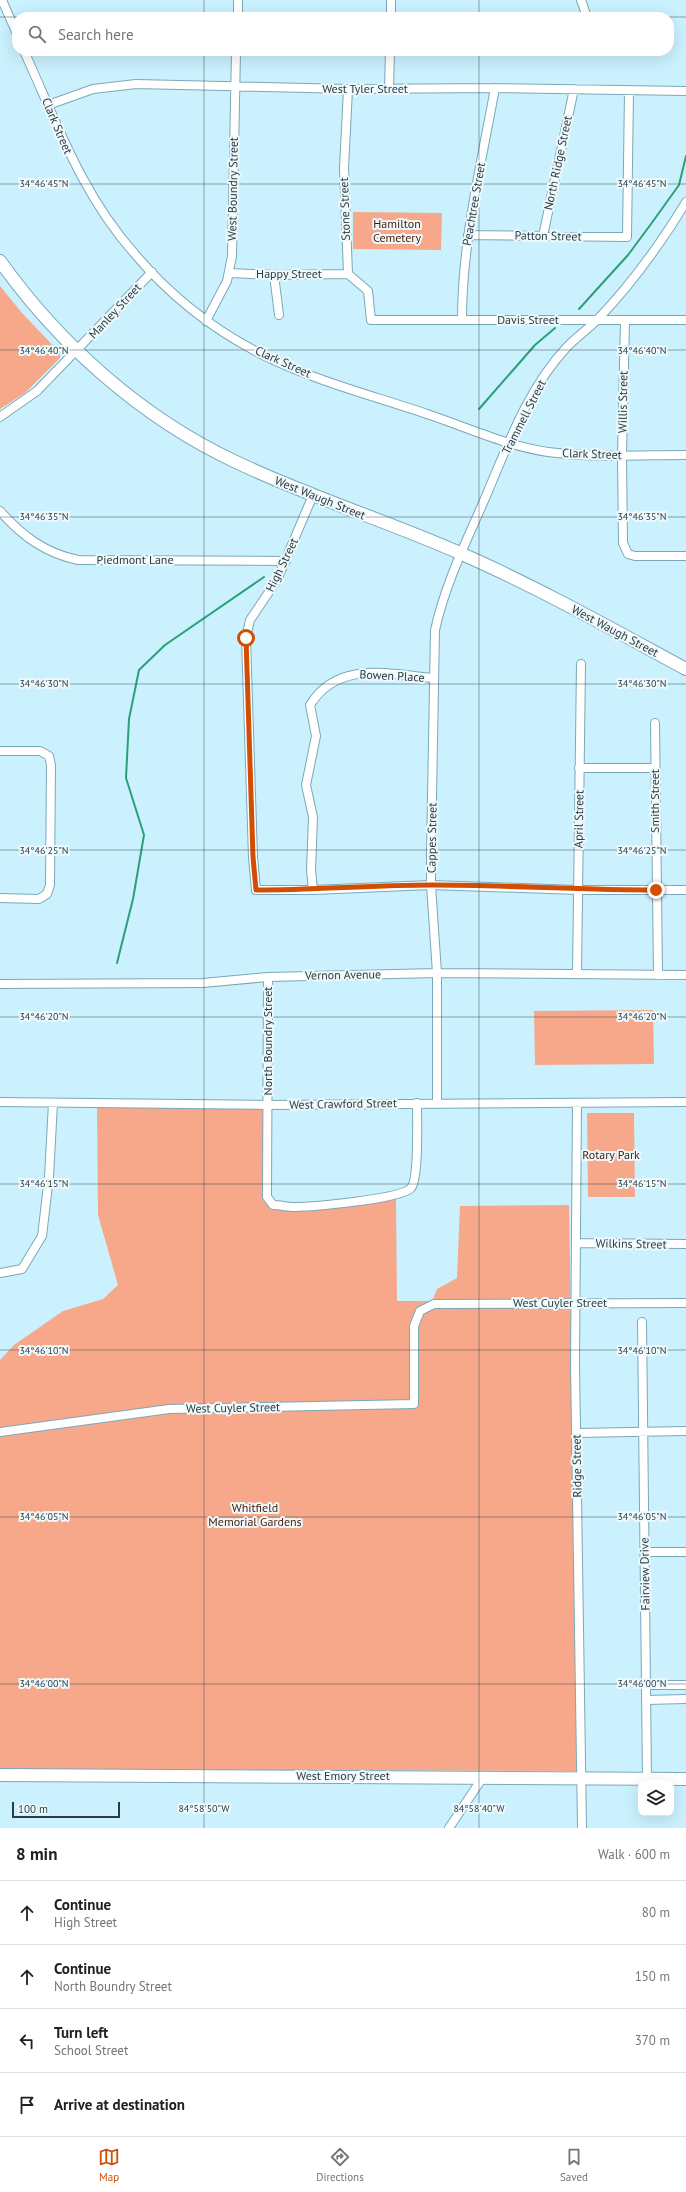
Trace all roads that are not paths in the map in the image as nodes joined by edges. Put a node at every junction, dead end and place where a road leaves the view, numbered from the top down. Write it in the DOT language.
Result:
graph roads {
  1 [pos="2,0"];
  2 [pos="238,0"];
  3 [pos="391,0"];
  4 [pos="581,0"];
  5 [pos="238,12"];
  6 [pos="391,12"];
  7 [pos="585,12"];
  8 [pos="12,23"];
  9 [pos="26,56"];
  10 [pos="236,56"];
  11 [pos="390,56"];
  12 [pos="235,86"];
  13 [pos="495,88"];
  14 [pos="389,89"];
  15 [pos="574,89"];
  16 [pos="348,90"];
  17 [pos="629,91"];
  18 [pos="686,91"];
  19 [pos="48,106"];
  20 [pos="686,202"];
  21 [pos="468,235"];
  22 [pos="543,236"];
  23 [pos="0,261"];
  24 [pos="152,272"];
  25 [pos="230,273"];
  26 [pos="348,274"];
  27 [pos="274,275"];
  28 [pos="279,315"];
  29 [pos="462,320"];
  30 [pos="597,320"];
  31 [pos="625,320"];
  32 [pos="686,320"];
  33 [pos="206,321"];
  34 [pos="78,351"];
  35 [pos="0,417"];
  36 [pos="510,442"];
  37 [pos="622,455"];
  38 [pos="686,455"];
  39 [pos="313,495"];
  40 [pos="0,511"];
  41 [pos="461,553"];
  42 [pos="686,556"];
  43 [pos="286,561"];
  44 [pos="442,599"];
  45 [pos="581,664"];
  46 [pos="686,669"];
  47 [pos="433,678"];
  48 [pos="655,723"];
  49 [pos="0,751"];
  50 [pos="579,768"];
  51 [pos="655,768"];
  52 [pos="431,885"];
  53 [pos="313,890"];
  54 [pos="578,890"];
  55 [pos="656,890"];
  56 [pos="686,890"];
  57 [pos="0,898"];
  58 [pos="438,973"];
  59 [pos="577,974"];
  60 [pos="658,975"];
  61 [pos="686,975"];
  62 [pos="268,977"];
  63 [pos="0,984"];
  64 [pos="0,1102"];
  65 [pos="686,1102"];
  66 [pos="53,1103"];
  67 [pos="418,1103"];
  68 [pos="437,1103"];
  69 [pos="577,1103"];
  70 [pos="268,1105"];
  71 [pos="576,1243"];
  72 [pos="686,1244"];
  73 [pos="0,1274"];
  74 [pos="576,1303"];
  75 [pos="686,1303"];
  76 [pos="642,1322"];
  77 [pos="686,1431"];
  78 [pos="0,1432"];
  79 [pos="642,1432"];
  80 [pos="577,1433"];
  81 [pos="645,1552"];
  82 [pos="686,1552"];
  83 [pos="646,1685"];
  84 [pos="686,1685"];
  85 [pos="686,1699"];
  86 [pos="646,1700"];
  87 [pos="0,1775"];
  88 [pos="483,1777"];
  89 [pos="582,1778"];
  90 [pos="647,1778"];
  91 [pos="686,1779"];
  92 [pos="448,1828"];
  93 [pos="582,1828"];
  1 -- 8 [label="street"];
  2 -- 5 [label="street"];
  3 -- 6 [label="street"];
  4 -- 7 [label="street"];
  9 -- 19 [label="street, Clark Street"];
  10 -- 12 [label="street, West Boundry Street"];
  11 -- 14 [label="street"];
  12 -- 16 [label="street, West Tyler Street"];
  12 -- 19 [label="street, West Tyler Street"];
  12 -- 25 [label="street, West Boundry Street"];
  13 -- 14 [label="street, West Tyler Street"];
  13 -- 15 [label="street, West Tyler Street"];
  13 -- 21 [label="street, Peachtree Street"];
  14 -- 16 [label="street, West Tyler Street"];
  15 -- 17 [label="street, West Tyler Street"];
  15 -- 22 [label="street, North Ridge Street"];
  16 -- 26 [label="street, Stone Street"];
  17 -- 18 [label="street, West Tyler Street"];
  17 -- 22 [label="street, Patton Street"];
  19 -- 24 [label="street, Clark Street"];
  20 -- 30 [label="street, Trammell Street"];
  21 -- 22 [label="street, Patton Street"];
  21 -- 29 [label="street, Peachtree Street"];
  23 -- 34 [label="street, West Waugh Street"];
  24 -- 33 [label="street, Clark Street"];
  24 -- 34 [label="street, Manley Street"];
  25 -- 27 [label="street, Happy Street"];
  25 -- 33 [label="street, West Boundry Street"];
  26 -- 27 [label="street, Happy Street"];
  26 -- 29 [label="street, Davis Street"];
  27 -- 28 [label="street"];
  29 -- 30 [label="street, Davis Street"];
  30 -- 31 [label="street, Davis Street"];
  30 -- 36 [label="street, Trammell Street"];
  31 -- 32 [label="street, Davis Street"];
  31 -- 37 [label="street, Willis Street"];
  33 -- 36 [label="street, Clark Street"];
  34 -- 35 [label="street, Manley Street"];
  34 -- 39 [label="street, West Waugh Street"];
  36 -- 37 [label="street, Clark Street"];
  36 -- 41 [label="street, Trammell Street"];
  37 -- 38 [label="street, Clark Street"];
  37 -- 42 [label="street, Willis Street"];
  39 -- 41 [label="street, West Waugh Street"];
  39 -- 43 [label="street, High Street"];
  40 -- 43 [label="street, Piedmont Lane"];
  41 -- 44 [label="street, Trammell Street"];
  41 -- 46 [label="street, West Waugh Street"];
  43 -- 53 [label="street, High Street"];
  44 -- 47 [label="street, Cappes Street"];
  45 -- 50 [label="street, April Street"];
  47 -- 52 [label="street, Cappes Street"];
  47 -- 53 [label="street, Bowen Place"];
  48 -- 51 [label="street, Smith Street"];
  49 -- 57 [label="street"];
  50 -- 51 [label="street"];
  50 -- 54 [label="street, April Street"];
  51 -- 55 [label="street, Smith Street"];
  52 -- 53 [label="street"];
  52 -- 54 [label="street"];
  52 -- 58 [label="street, Cappes Street"];
  54 -- 55 [label="street"];
  54 -- 59 [label="street, April Street"];
  55 -- 56 [label="street"];
  55 -- 60 [label="street, Smith Street"];
  58 -- 59 [label="street, Vernon Avenue"];
  58 -- 62 [label="street, Vernon Avenue"];
  58 -- 68 [label="street, Cappes Street"];
  59 -- 60 [label="street, Vernon Avenue"];
  60 -- 61 [label="street, Vernon Avenue"];
  62 -- 63 [label="street, Vernon Avenue"];
  62 -- 70 [label="street, North Boundry Street"];
  64 -- 66 [label="street, West Crawford Street"];
  65 -- 69 [label="street, West Crawford Street"];
  66 -- 70 [label="street, West Crawford Street"];
  66 -- 73 [label="street"];
  67 -- 68 [label="street, West Crawford Street"];
  67 -- 70 [label="street, West Crawford Street"];
  67 -- 70 [label="street, North Boundry Street"];
  68 -- 69 [label="street, West Crawford Street"];
  69 -- 71 [label="street, Ridge Street"];
  71 -- 72 [label="street, Wilkins Street"];
  71 -- 74 [label="street, Ridge Street"];
  74 -- 75 [label="street, West Cuyler Street"];
  74 -- 78 [label="street, West Cuyler Street"];
  74 -- 80 [label="street, Ridge Street"];
  76 -- 79 [label="street, Fairview Drive"];
  77 -- 79 [label="street"];
  79 -- 80 [label="street"];
  79 -- 81 [label="street, Fairview Drive"];
  80 -- 89 [label="street, Ridge Street"];
  81 -- 82 [label="street"];
  81 -- 83 [label="street, Fairview Drive"];
  83 -- 84 [label="street"];
  83 -- 86 [label="street, Fairview Drive"];
  85 -- 86 [label="street"];
  86 -- 90 [label="street, Fairview Drive"];
  87 -- 88 [label="street, West Emory Street"];
  88 -- 89 [label="street, West Emory Street"];
  88 -- 92 [label="street"];
  89 -- 90 [label="street, West Emory Street"];
  89 -- 93 [label="street, Ridge Street"];
  90 -- 91 [label="street, West Emory Street"];
}
